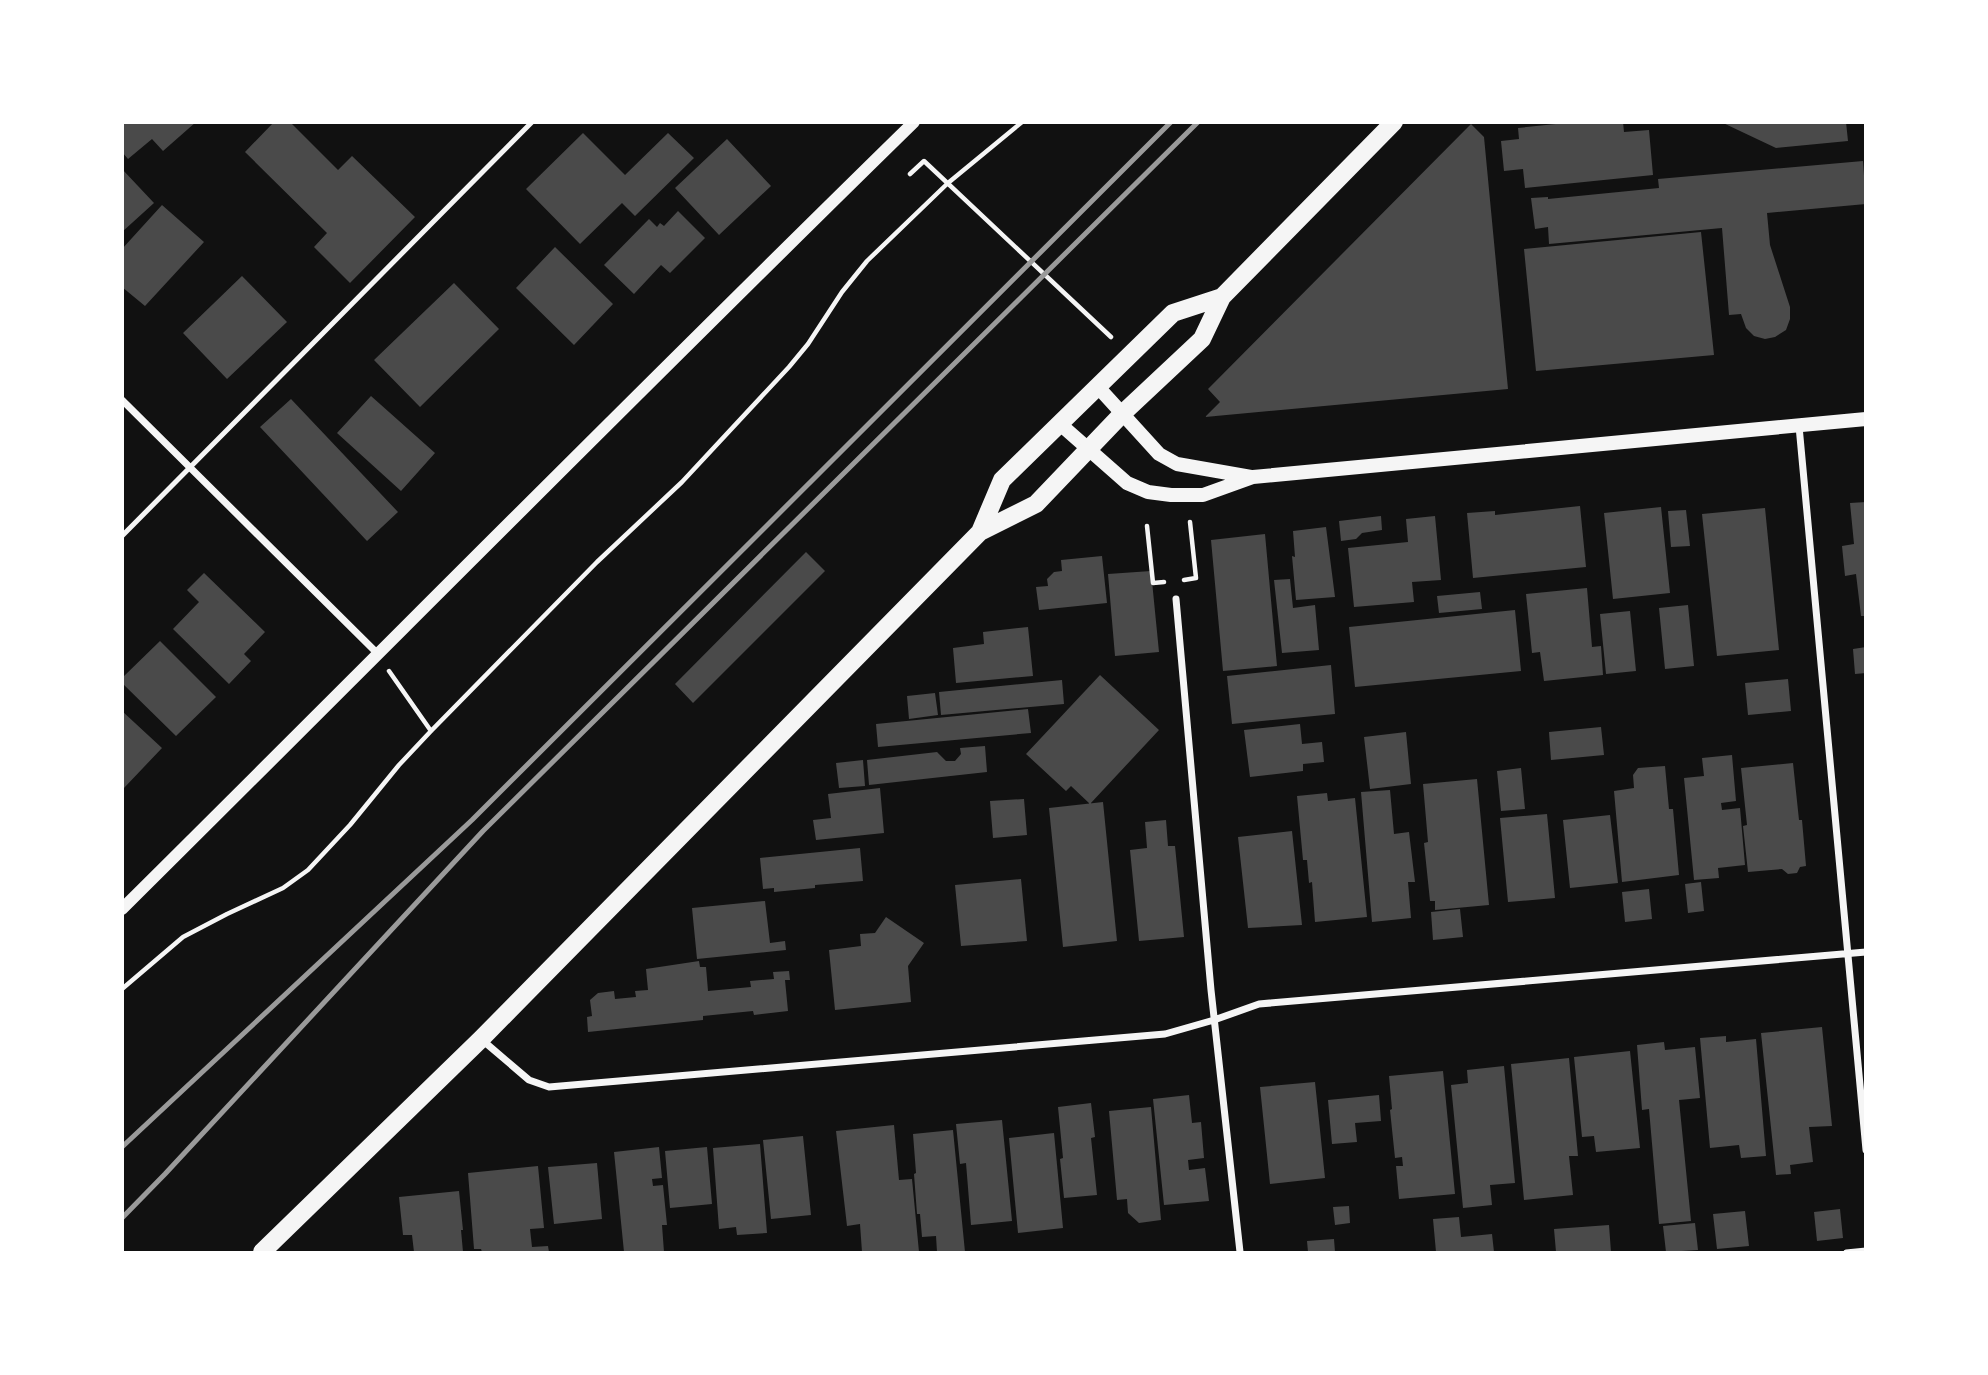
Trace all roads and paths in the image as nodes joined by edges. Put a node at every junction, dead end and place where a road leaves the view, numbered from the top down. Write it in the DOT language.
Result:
graph roads {
  1 [pos="532,122"];
  2 [pos="914,122"];
  3 [pos="1022,122"];
  4 [pos="1394,122"];
  5 [pos="909,174"];
  6 [pos="948,183"];
  7 [pos="1222,298"];
  8 [pos="1119,345"];
  9 [pos="1098,387"];
  10 [pos="122,400"];
  11 [pos="1122,414"];
  12 [pos="1866,419"];
  13 [pos="1060,424"];
  14 [pos="1799,425"];
  15 [pos="1089,450"];
  16 [pos="191,468"];
  17 [pos="1253,477"];
  18 [pos="1190,522"];
  19 [pos="1147,526"];
  20 [pos="980,533"];
  21 [pos="122,536"];
  22 [pos="1176,599"];
  23 [pos="377,654"];
  24 [pos="431,731"];
  25 [pos="122,909"];
  26 [pos="1866,952"];
  27 [pos="1847,954"];
  28 [pos="122,989"];
  29 [pos="1214,1020"];
  30 [pos="481,1039"];
  31 [pos="1866,1150"];
  32 [pos="1866,1251"];
  33 [pos="262,1252"];
  34 [pos="1240,1252"];
  35 [pos="1846,1252"];
  1 -- 16 [label="lane"];
  2 -- 23 [label="street"];
  3 -- 6 [label="path"];
  4 -- 7 [label="main road"];
  5 -- 6 [label="path"];
  6 -- 8 [label="path"];
  6 -- 24 [label="path"];
  7 -- 9 [label="main road"];
  7 -- 11 [label="main road"];
  9 -- 11 [label="main road"];
  9 -- 13 [label="main road"];
  10 -- 16 [label="street"];
  11 -- 15 [label="main road"];
  11 -- 17 [label="main road"];
  12 -- 14 [label="main road"];
  13 -- 15 [label="main road"];
  13 -- 20 [label="main road"];
  14 -- 17 [label="main road"];
  14 -- 27 [label="street"];
  15 -- 17 [label="main road"];
  15 -- 20 [label="main road"];
  16 -- 21 [label="lane"];
  16 -- 23 [label="street"];
  18 -- 19 [label="path"];
  20 -- 30 [label="main road"];
  22 -- 29 [label="street"];
  23 -- 24 [label="path"];
  23 -- 25 [label="street"];
  24 -- 28 [label="path"];
  26 -- 27 [label="street"];
  27 -- 29 [label="street"];
  27 -- 31 [label="street"];
  29 -- 30 [label="street"];
  29 -- 34 [label="street"];
  30 -- 33 [label="main road"];
  32 -- 35 [label="lane"];
}
